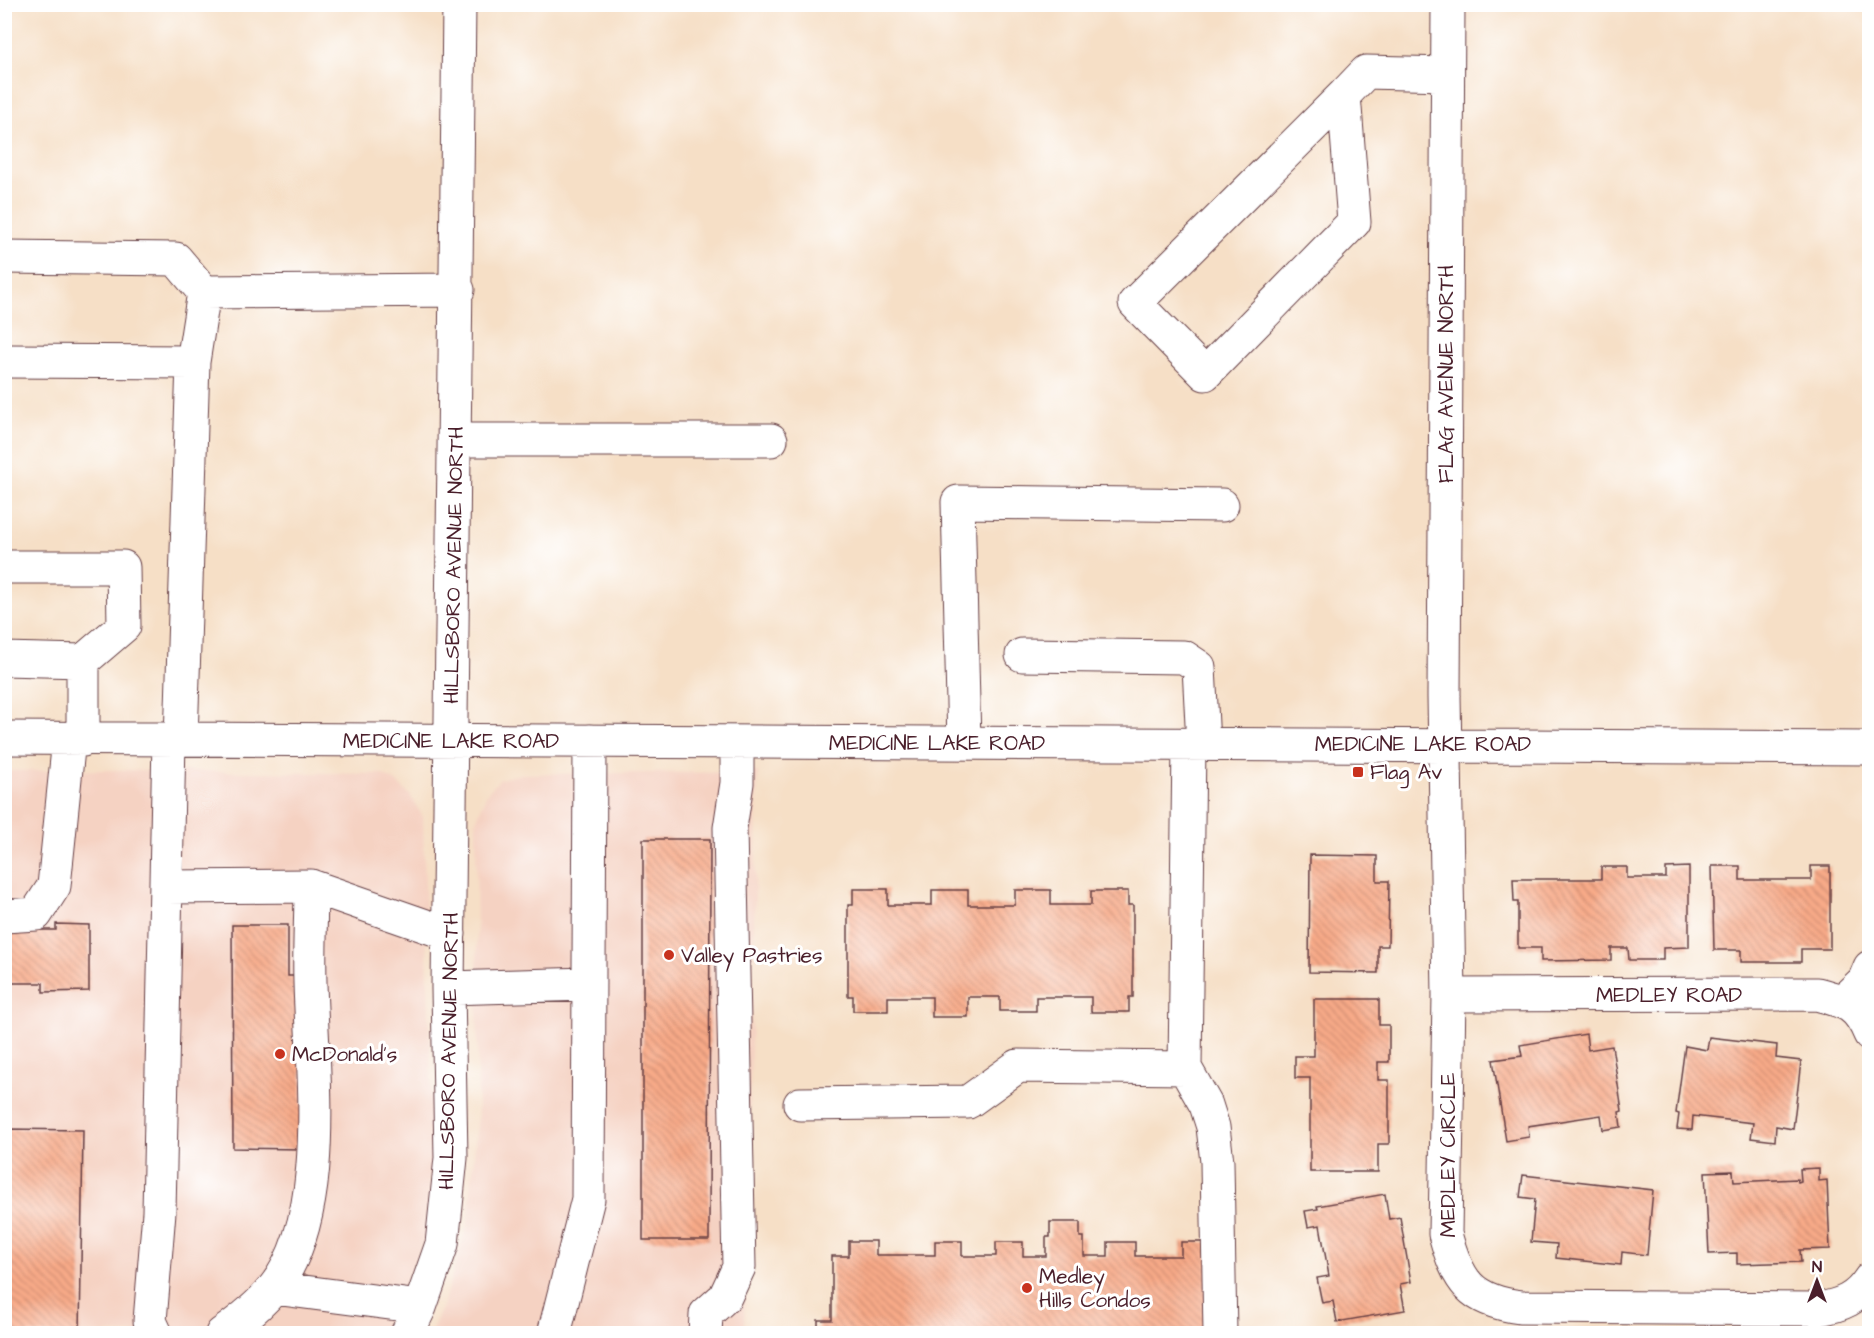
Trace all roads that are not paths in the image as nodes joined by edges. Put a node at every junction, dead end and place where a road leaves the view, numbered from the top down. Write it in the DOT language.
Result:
graph roads {
  1 [pos="459,4"];
  2 [pos="1448,4"];
  3 [pos="1447,74"];
  4 [pos="1344,95"];
  5 [pos="4,257"];
  6 [pos="458,290"];
  7 [pos="204,292"];
  8 [pos="4,361"];
  9 [pos="194,362"];
  10 [pos="455,440"];
  11 [pos="771,440"];
  12 [pos="1222,505"];
  13 [pos="4,567"];
  14 [pos="1022,655"];
  15 [pos="4,659"];
  16 [pos="83,661"];
  17 [pos="4,738"];
  18 [pos="76,739"];
  19 [pos="175,740"];
  20 [pos="590,741"];
  21 [pos="451,742"];
  22 [pos="737,742"];
  23 [pos="964,743"];
  24 [pos="1196,744"];
  25 [pos="1446,744"];
  26 [pos="1869,748"];
  27 [pos="311,886"];
  28 [pos="166,887"];
  29 [pos="4,916"];
  30 [pos="450,934"];
  31 [pos="1869,967"];
  32 [pos="589,984"];
  33 [pos="448,988"];
  34 [pos="1449,995"];
  35 [pos="1843,1001"];
  36 [pos="1869,1035"];
  37 [pos="1185,1068"];
  38 [pos="800,1104"];
  39 [pos="1869,1279"];
  40 [pos="274,1288"];
  41 [pos="413,1320"];
  42 [pos="156,1334"];
  43 [pos="222,1334"];
  44 [pos="554,1334"];
  45 [pos="705,1334"];
  46 [pos="1220,1334"];
  1 -- 6 [label="street, HILLSBORO AVENUE NORTH"];
  2 -- 3 [label="street, FLAG AVENUE NORTH"];
  3 -- 4 [label="street"];
  3 -- 25 [label="street, FLAG AVENUE NORTH"];
  4 -- 4 [label="street"];
  5 -- 7 [label="street"];
  6 -- 7 [label="street"];
  6 -- 10 [label="street, HILLSBORO AVENUE NORTH"];
  7 -- 9 [label="street"];
  8 -- 9 [label="street"];
  9 -- 19 [label="street"];
  10 -- 11 [label="street"];
  10 -- 21 [label="street, HILLSBORO AVENUE NORTH"];
  12 -- 23 [label="street"];
  13 -- 16 [label="street"];
  14 -- 24 [label="street"];
  15 -- 16 [label="street"];
  16 -- 18 [label="street"];
  17 -- 18 [label="street, MEDICINE LAKE ROAD"];
  18 -- 19 [label="street, MEDICINE LAKE ROAD"];
  18 -- 29 [label="street"];
  19 -- 21 [label="street, MEDICINE LAKE ROAD"];
  19 -- 28 [label="street"];
  20 -- 21 [label="street, MEDICINE LAKE ROAD"];
  20 -- 22 [label="street, MEDICINE LAKE ROAD"];
  20 -- 32 [label="street"];
  21 -- 30 [label="street, HILLSBORO AVENUE NORTH"];
  22 -- 23 [label="street, MEDICINE LAKE ROAD"];
  22 -- 45 [label="street"];
  23 -- 24 [label="street, MEDICINE LAKE ROAD"];
  24 -- 25 [label="street, MEDICINE LAKE ROAD"];
  24 -- 37 [label="street"];
  25 -- 26 [label="street, MEDICINE LAKE ROAD"];
  25 -- 34 [label="street, MEDLEY CIRCLE"];
  27 -- 28 [label="street"];
  27 -- 30 [label="street"];
  27 -- 40 [label="street"];
  28 -- 42 [label="street"];
  30 -- 33 [label="street, HILLSBORO AVENUE NORTH"];
  31 -- 35 [label="street"];
  32 -- 33 [label="street"];
  32 -- 44 [label="street"];
  33 -- 41 [label="street, HILLSBORO AVENUE NORTH"];
  34 -- 35 [label="street, MEDLEY ROAD"];
  34 -- 39 [label="street, MEDLEY CIRCLE"];
  35 -- 36 [label="street"];
  37 -- 38 [label="street"];
  37 -- 46 [label="street"];
  40 -- 41 [label="street"];
  40 -- 43 [label="street"];
}
